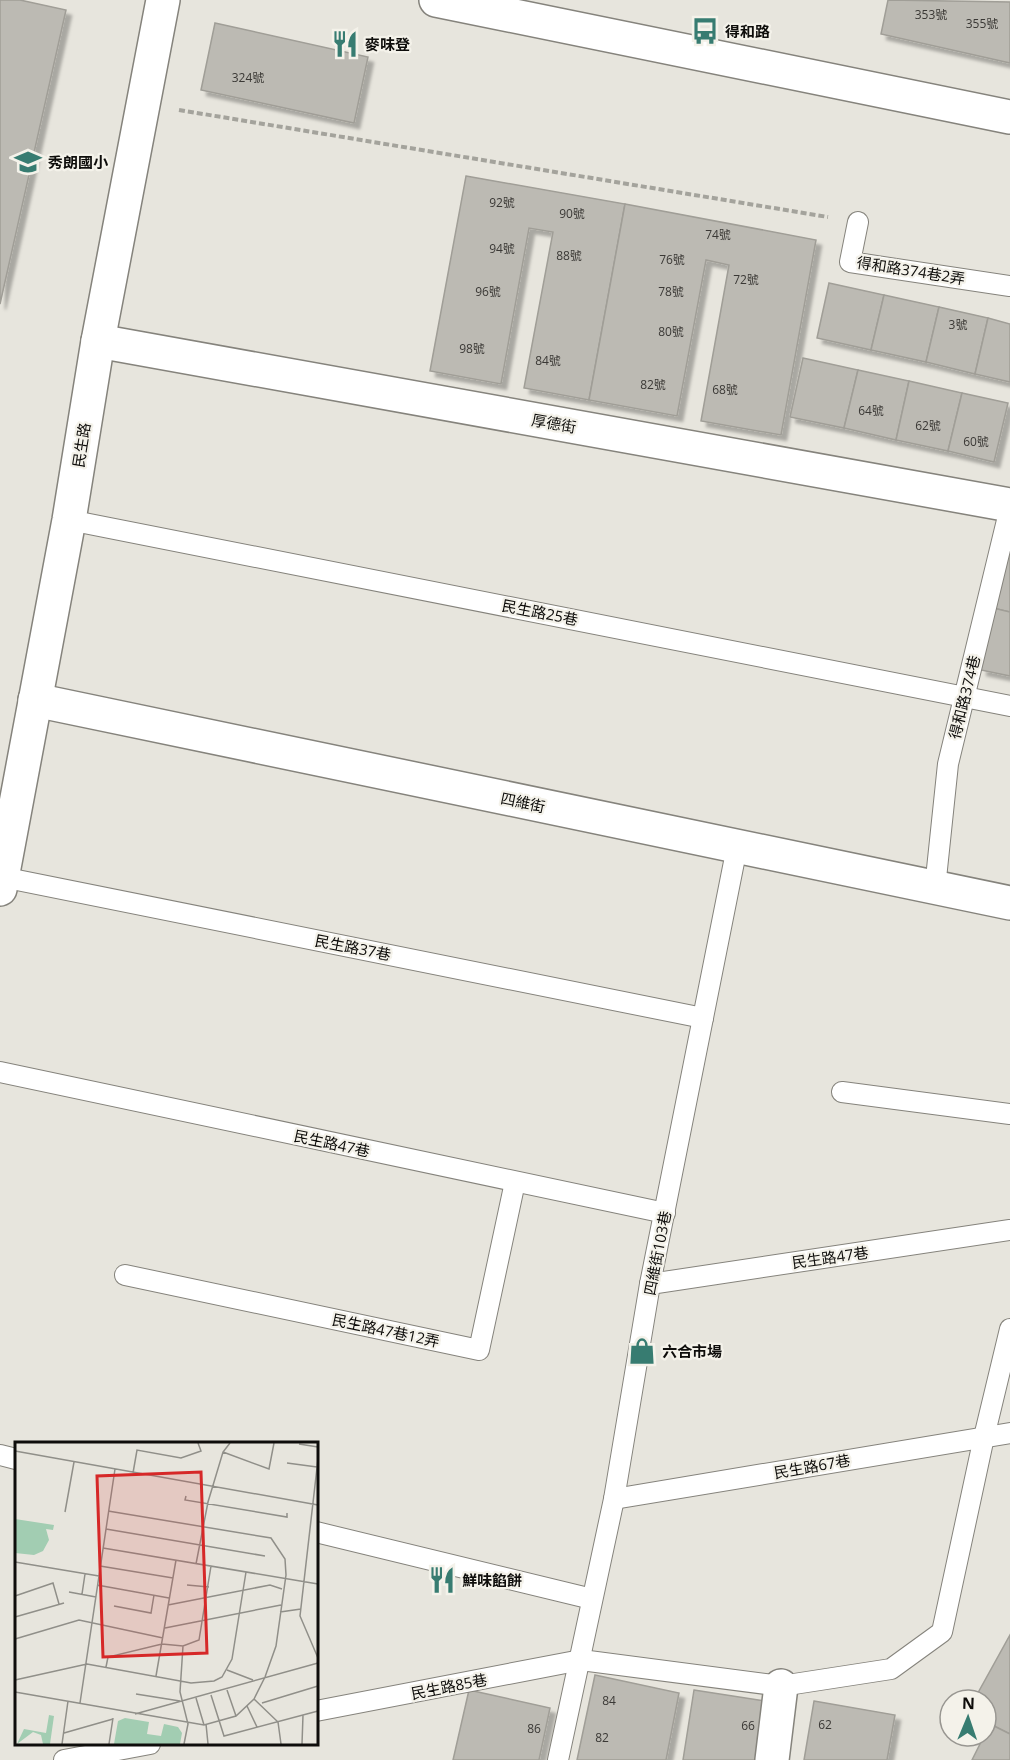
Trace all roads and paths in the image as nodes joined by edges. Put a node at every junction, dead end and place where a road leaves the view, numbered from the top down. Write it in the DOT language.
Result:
graph roads {
  1 [pos="163,0"];
  2 [pos="436,0"];
  3 [pos="142,104"];
  4 [pos="1010,117"];
  5 [pos="858,222"];
  6 [pos="1010,286"];
  7 [pos="98,341"];
  8 [pos="1010,507"];
  9 [pos="69,520"];
  10 [pos="964,696"];
  11 [pos="35,700"];
  12 [pos="1010,706"];
  13 [pos="737,847"];
  14 [pos="1,883"];
  15 [pos="935,888"];
  16 [pos="1010,903"];
  17 [pos="704,1018"];
  18 [pos="0,1072"];
  19 [pos="842,1092"];
  20 [pos="1010,1114"];
  21 [pos="515,1182"];
  22 [pos="664,1213"];
  23 [pos="1010,1230"];
  24 [pos="125,1275"];
  25 [pos="650,1284"];
  26 [pos="1010,1329"];
  27 [pos="1010,1433"];
  28 [pos="984,1437"];
  29 [pos="0,1455"];
  30 [pos="15,1459"];
  31 [pos="614,1499"];
  32 [pos="318,1532"];
  33 [pos="592,1599"];
  34 [pos="581,1660"];
  35 [pos="781,1686"];
  36 [pos="318,1711"];
  37 [pos="140,1745"];
  38 [pos="64,1760"];
  39 [pos="558,1760"];
  40 [pos="772,1760"];
  1 -- 3 [label="street, 民生路"];
  2 -- 4 [label="street"];
  3 -- 5 [label="path"];
  3 -- 7 [label="street, 民生路"];
  5 -- 6 [label="lane, 得和路374巷2弄"];
  7 -- 8 [label="street, 厚德街"];
  7 -- 9 [label="street, 民生路"];
  8 -- 10 [label="lane, 得和路374巷"];
  9 -- 10 [label="lane, 民生路25巷"];
  9 -- 11 [label="street, 民生路"];
  10 -- 12 [label="lane, 民生路25巷"];
  10 -- 15 [label="lane, 得和路374巷"];
  11 -- 13 [label="street, 四維街"];
  11 -- 14 [label="street, 民生路"];
  13 -- 15 [label="street, 四維街"];
  13 -- 17 [label="lane, 四維街103巷"];
  14 -- 17 [label="lane, 民生路37巷"];
  15 -- 16 [label="street, 四維街"];
  17 -- 22 [label="lane, 四維街103巷"];
  18 -- 21 [label="lane, 民生路47巷"];
  19 -- 20 [label="lane"];
  21 -- 22 [label="lane, 民生路47巷"];
  21 -- 24 [label="lane, 民生路47巷12弄"];
  22 -- 25 [label="lane, 四維街103巷"];
  23 -- 25 [label="lane, 民生路47巷"];
  25 -- 31 [label="lane, 四維街103巷"];
  26 -- 28 [label="lane, 民生路85巷"];
  27 -- 28 [label="lane, 民生路67巷"];
  28 -- 31 [label="lane, 民生路67巷"];
  28 -- 35 [label="lane, 民生路85巷"];
  29 -- 30 [label="lane"];
  31 -- 33 [label="lane, 四維街103巷"];
  32 -- 33 [label="lane"];
  33 -- 34 [label="lane, 四維街103巷"];
  34 -- 35 [label="lane, 民生路85巷"];
  34 -- 36 [label="lane, 民生路85巷"];
  34 -- 39 [label="lane, 四維街103巷"];
  35 -- 40 [label="street"];
  37 -- 38 [label="lane"];
}
